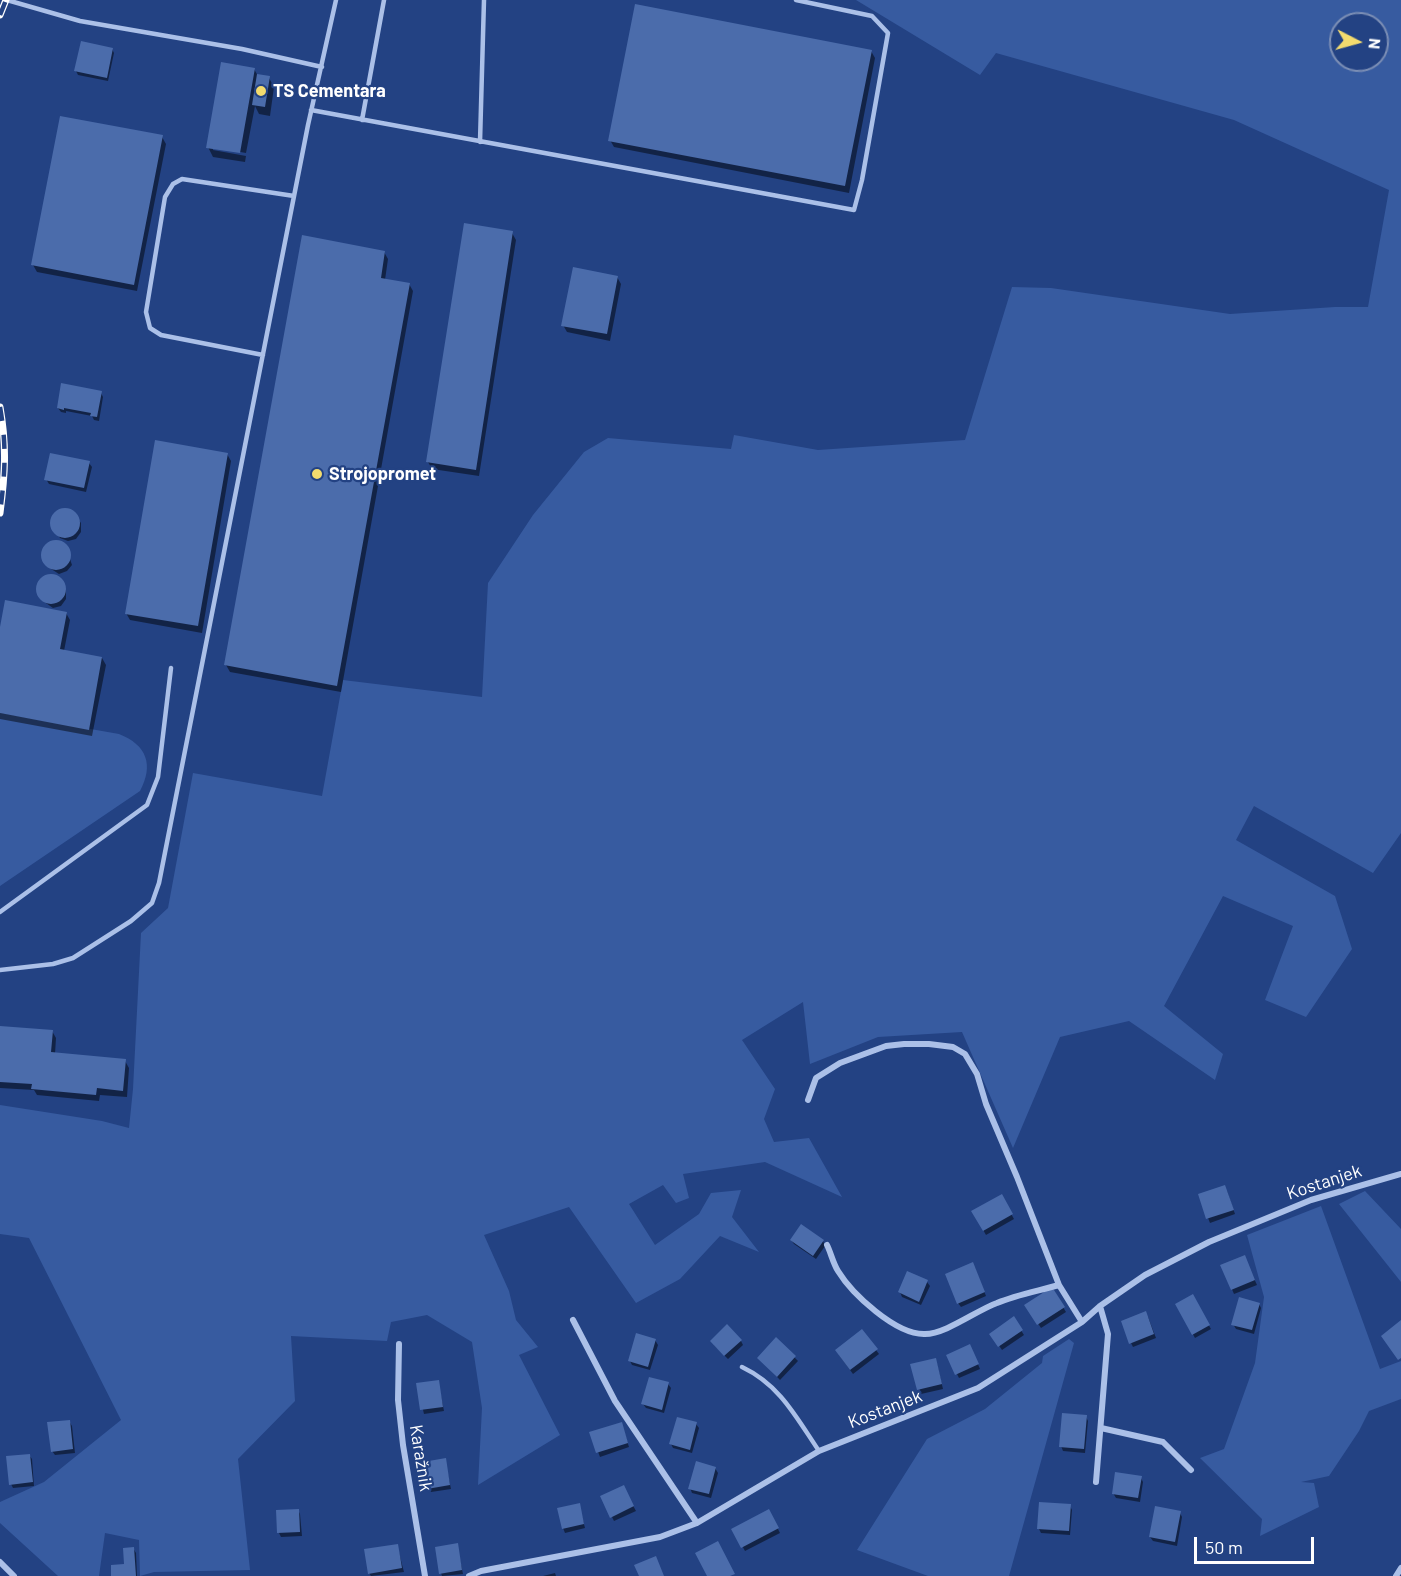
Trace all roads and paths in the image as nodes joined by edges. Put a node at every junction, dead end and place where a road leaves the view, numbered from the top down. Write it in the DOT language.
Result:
graph roads {
  1 [pos="7,0"];
  2 [pos="30,0"];
  3 [pos="336,0"];
  4 [pos="384,0"];
  5 [pos="484,0"];
  6 [pos="796,0"];
  7 [pos="28,6"];
  8 [pos="322,67"];
  9 [pos="311,110"];
  10 [pos="362,120"];
  11 [pos="480,142"];
  12 [pos="294,196"];
  13 [pos="263,355"];
  14 [pos="171,668"];
  15 [pos="0,912"];
  16 [pos="0,970"];
  17 [pos="808,1100"];
  18 [pos="1401,1174"];
  19 [pos="827,1245"];
  20 [pos="1059,1285"];
  21 [pos="1100,1306"];
  22 [pos="573,1320"];
  23 [pos="1082,1322"];
  24 [pos="399,1344"];
  25 [pos="742,1367"];
  26 [pos="1101,1428"];
  27 [pos="819,1451"];
  28 [pos="1191,1470"];
  29 [pos="1096,1482"];
  30 [pos="697,1523"];
  31 [pos="0,1562"];
  32 [pos="1401,1568"];
  33 [pos="14,1576"];
  34 [pos="425,1576"];
  35 [pos="469,1576"];
  36 [pos="1396,1576"];
  1 -- 7 [label="lane"];
  2 -- 7 [label="lane"];
  3 -- 8 [label="lane"];
  4 -- 10 [label="lane"];
  5 -- 11 [label="lane"];
  6 -- 11 [label="lane"];
  7 -- 8 [label="lane"];
  8 -- 9 [label="lane"];
  9 -- 10 [label="lane"];
  9 -- 12 [label="lane"];
  10 -- 11 [label="lane"];
  12 -- 13 [label="lane"];
  12 -- 13 [label="lane"];
  13 -- 16 [label="lane"];
  14 -- 15 [label="lane"];
  17 -- 20 [label="street"];
  18 -- 21 [label="street, Kostanjek"];
  19 -- 20 [label="street"];
  20 -- 23 [label="street"];
  21 -- 23 [label="street, Kostanjek"];
  21 -- 26 [label="street"];
  22 -- 30 [label="street"];
  23 -- 27 [label="street, Kostanjek"];
  24 -- 34 [label="street, Karažnik"];
  25 -- 27 [label="lane"];
  26 -- 28 [label="street"];
  26 -- 29 [label="street"];
  27 -- 30 [label="street, Kostanjek"];
  30 -- 35 [label="street, Kostanjek"];
  31 -- 33 [label="street"];
  32 -- 36 [label="street"];
}
